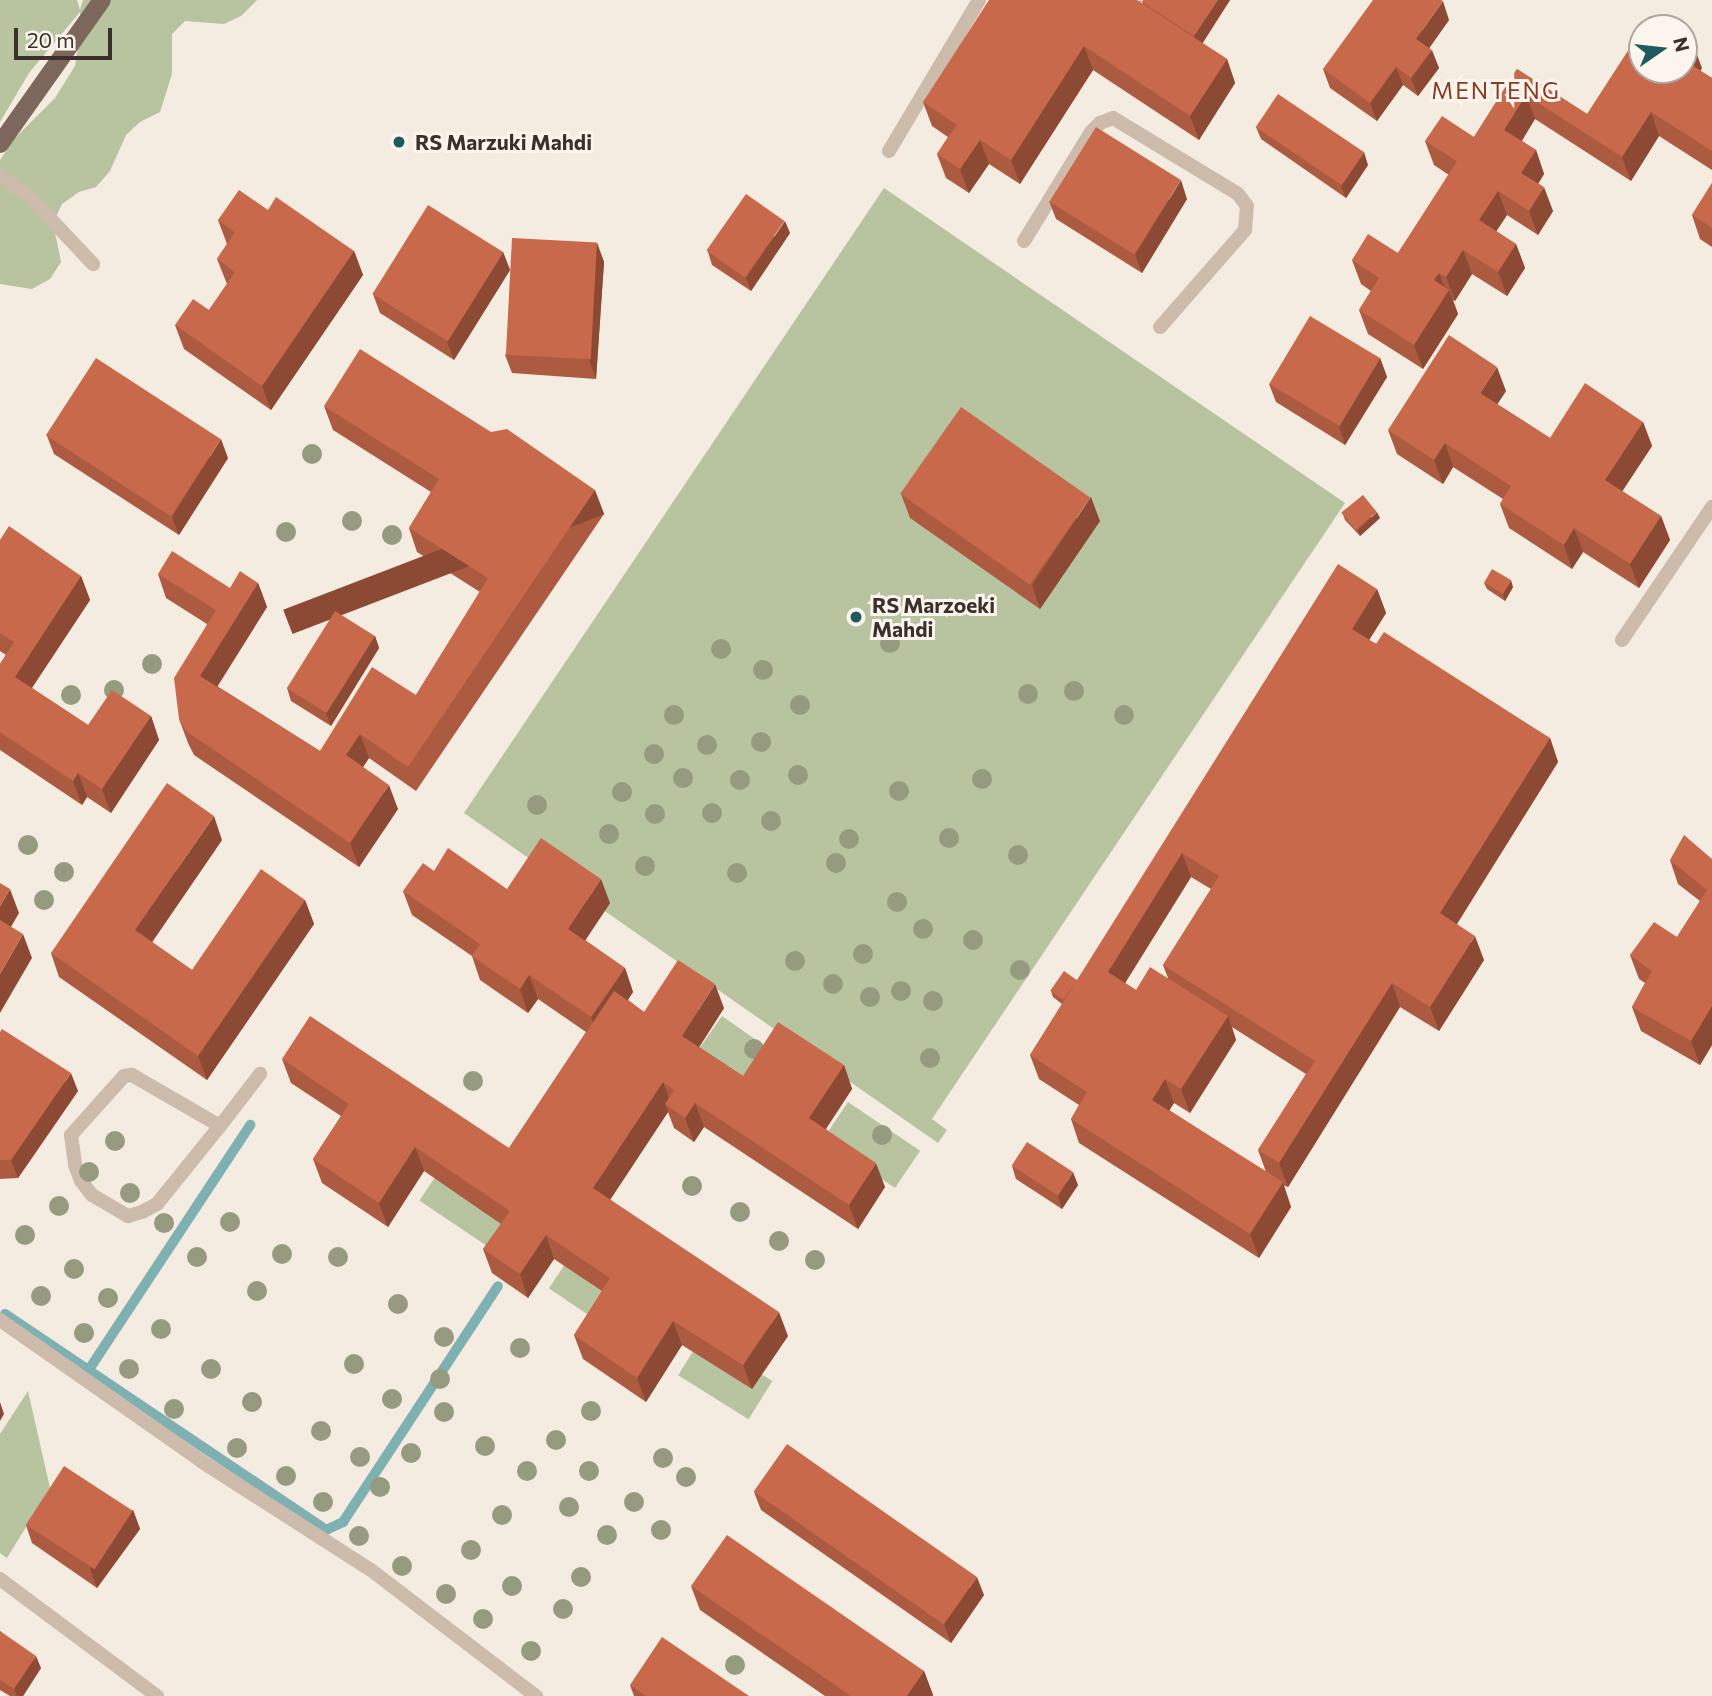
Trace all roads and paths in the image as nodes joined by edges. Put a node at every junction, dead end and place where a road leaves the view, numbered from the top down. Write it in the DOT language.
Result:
graph roads {
  1 [pos="102,0"];
  2 [pos="979,0"];
  3 [pos="0,144"];
  4 [pos="889,151"];
  5 [pos="0,176"];
  6 [pos="1024,241"];
  7 [pos="93,264"];
  8 [pos="1160,327"];
  9 [pos="1712,507"];
  10 [pos="1622,640"];
  11 [pos="260,1074"];
  12 [pos="220,1126"];
  13 [pos="0,1320"];
  14 [pos="0,1579"];
  15 [pos="157,1696"];
  16 [pos="536,1696"];
  1 -- 3 [label="main road"];
  2 -- 4 [label="lane"];
  5 -- 7 [label="lane"];
  6 -- 8 [label="lane"];
  9 -- 10 [label="lane"];
  11 -- 12 [label="lane"];
  12 -- 12 [label="lane"];
  13 -- 16 [label="lane"];
  14 -- 15 [label="lane"];
}
